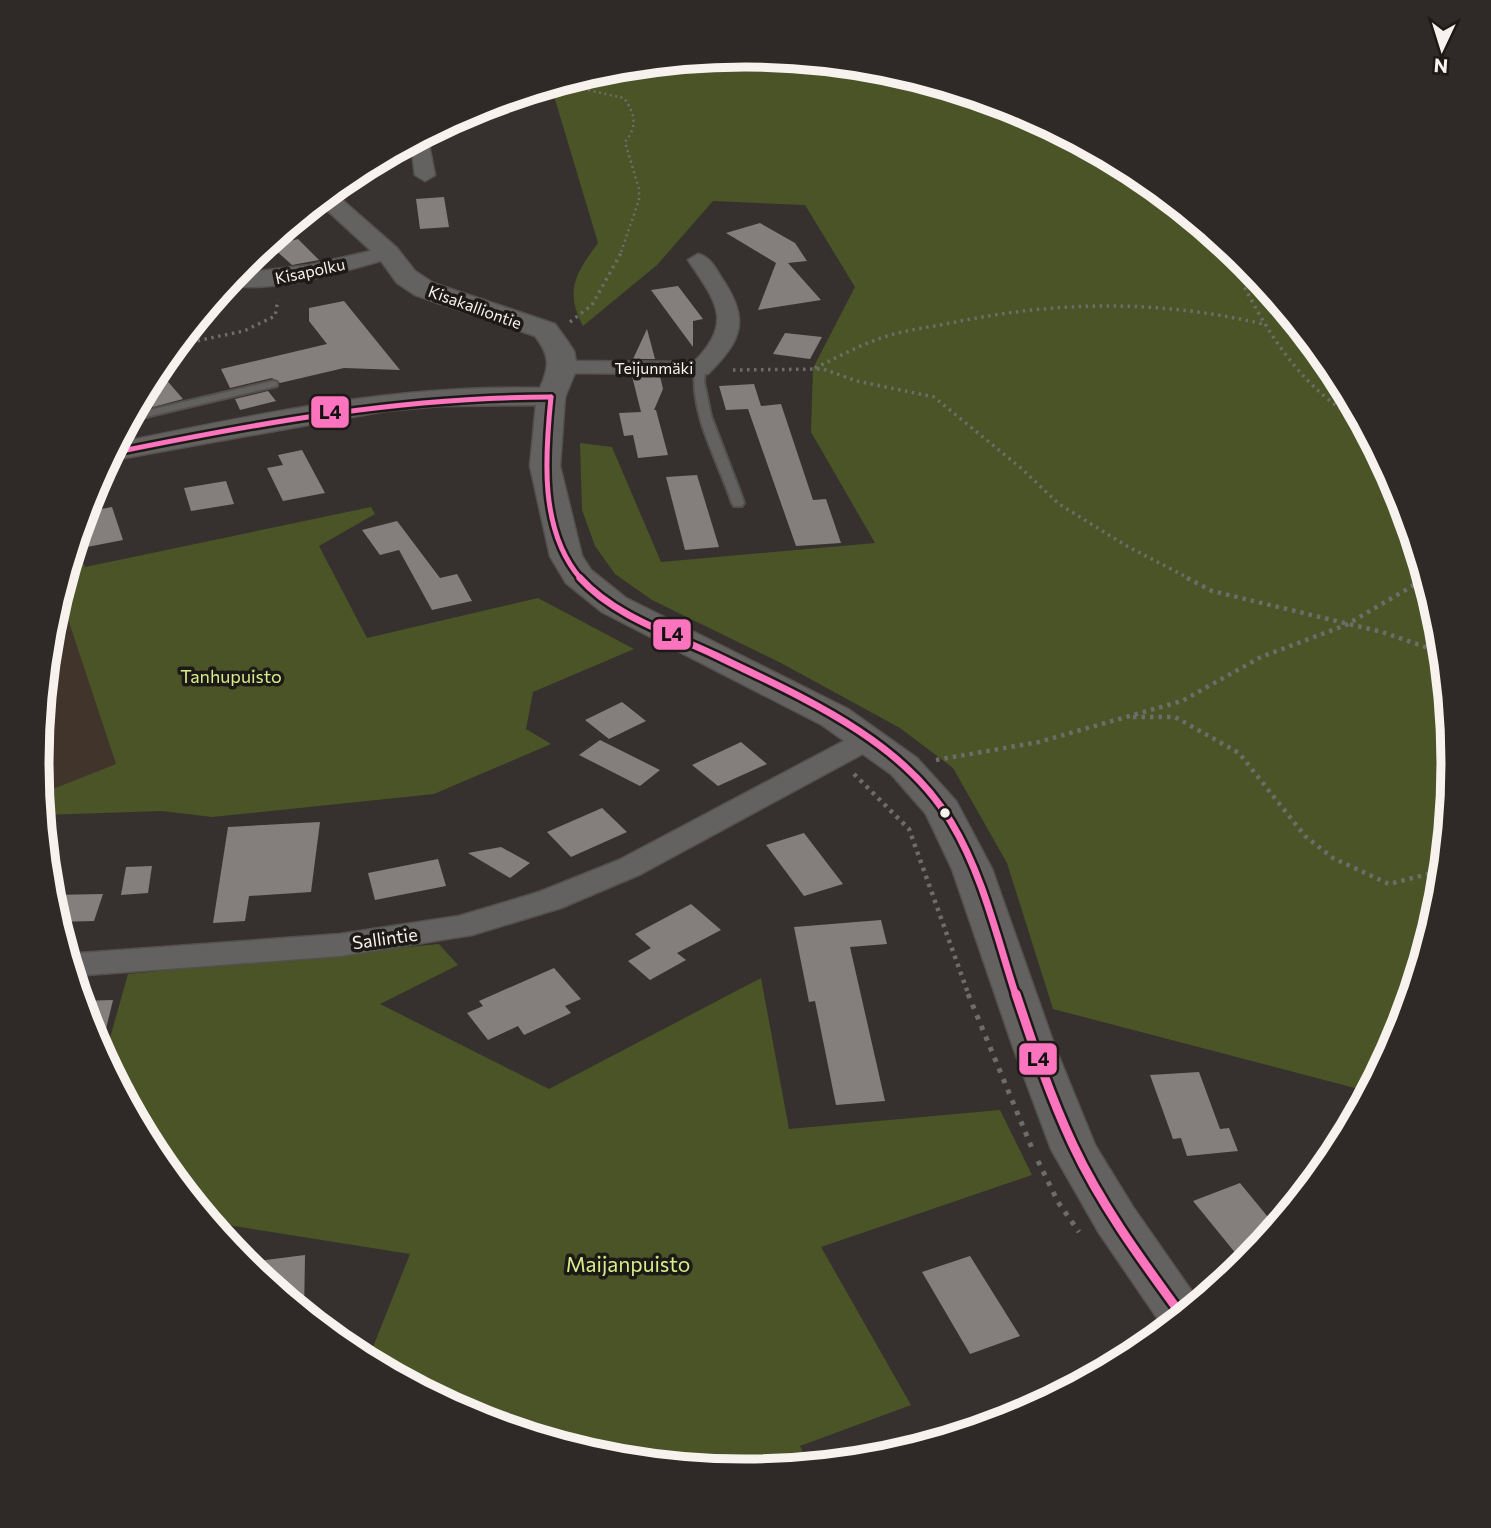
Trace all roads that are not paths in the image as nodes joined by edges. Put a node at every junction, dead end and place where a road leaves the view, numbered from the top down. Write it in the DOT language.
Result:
graph roads {
  1 [pos="421,148"];
  2 [pos="425,175"];
  3 [pos="332,203"];
  4 [pos="393,260"];
  5 [pos="698,260"];
  6 [pos="245,280"];
  7 [pos="278,300"];
  8 [pos="701,369"];
  9 [pos="557,382"];
  10 [pos="273,384"];
  11 [pos="142,415"];
  12 [pos="124,451"];
  13 [pos="738,503"];
  14 [pos="853,748"];
  15 [pos="79,964"];
  16 [pos="1178,1310"];
  1 -- 2 [label="street"];
  3 -- 4 [label="street, Kisakalliontie"];
  4 -- 6 [label="street, Kisapolku"];
  4 -- 7 [label="street"];
  4 -- 9 [label="street, Kisakalliontie"];
  5 -- 8 [label="street, Teijunmäki"];
  8 -- 9 [label="street, Teijunmäki"];
  8 -- 13 [label="lane"];
  9 -- 12 [label="street"];
  9 -- 14 [label="street"];
  10 -- 11 [label="lane"];
  14 -- 15 [label="street, Sallintie"];
  14 -- 16 [label="street"];
}
